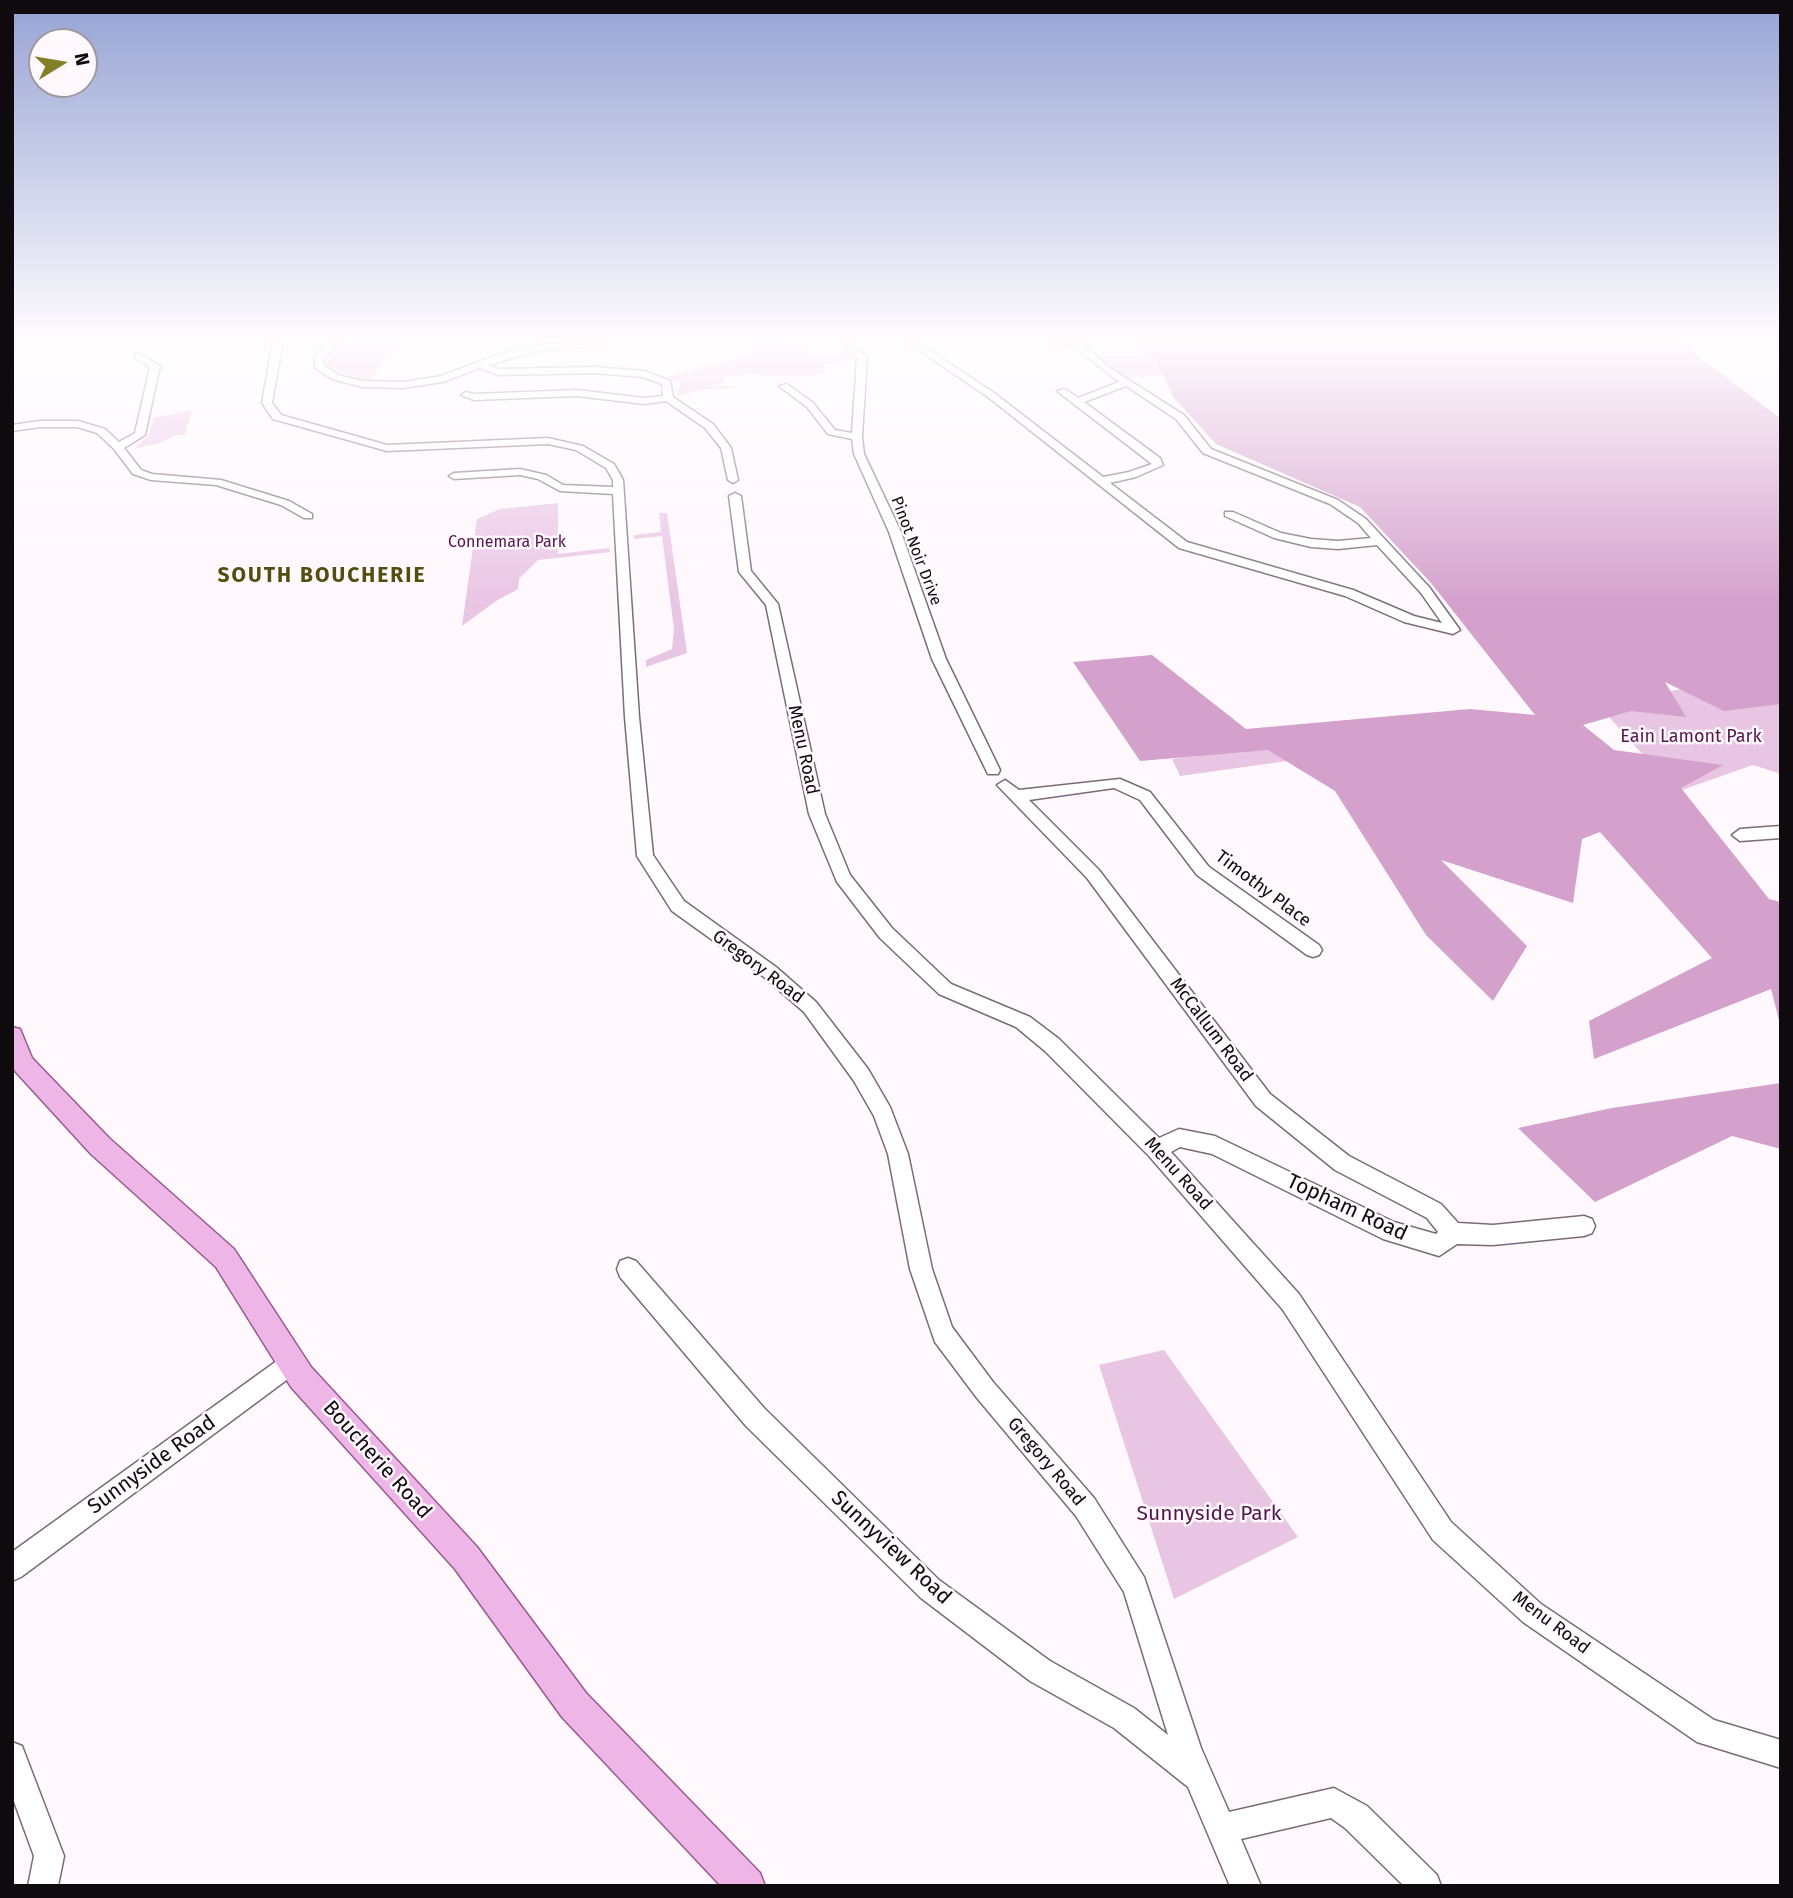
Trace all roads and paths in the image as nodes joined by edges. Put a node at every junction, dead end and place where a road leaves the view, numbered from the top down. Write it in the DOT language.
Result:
graph roads {
  1 [pos="100,431"];
  2 [pos="141,431"];
  3 [pos="325,431"];
  4 [pos="713,431"];
  5 [pos="831,431"];
  6 [pos="857,431"];
  7 [pos="1037,431"];
  8 [pos="1117,431"];
  9 [pos="1191,431"];
  10 [pos="857,437"];
  11 [pos="118,447"];
  12 [pos="454,476"];
  13 [pos="1102,481"];
  14 [pos="618,491"];
  15 [pos="1229,514"];
  16 [pos="307,516"];
  17 [pos="1380,541"];
  18 [pos="993,770"];
  19 [pos="1010,790"];
  20 [pos="1781,832"];
  21 [pos="1740,835"];
  22 [pos="1313,950"];
  23 [pos="12,1036"];
  24 [pos="1156,1149"];
  25 [pos="1584,1226"];
  26 [pos="1453,1233"];
  27 [pos="628,1269"];
  28 [pos="292,1363"];
  29 [pos="12,1568"];
  30 [pos="1781,1754"];
  31 [pos="12,1756"];
  32 [pos="1199,1777"];
  33 [pos="1220,1829"];
  34 [pos="43,1886"];
  35 [pos="747,1886"];
  36 [pos="1246,1886"];
  37 [pos="1426,1886"];
  1 -- 11 [label="street"];
  2 -- 11 [label="street"];
  3 -- 14 [label="street, Gregory Road"];
  4 -- 24 [label="street, Menu Road"];
  5 -- 10 [label="street"];
  6 -- 10 [label="street, Pinot Noir Drive"];
  7 -- 13 [label="street"];
  8 -- 13 [label="street"];
  9 -- 17 [label="street"];
  10 -- 18 [label="street, Pinot Noir Drive"];
  11 -- 16 [label="street"];
  12 -- 14 [label="street"];
  13 -- 17 [label="street"];
  14 -- 32 [label="street, Gregory Road"];
  15 -- 17 [label="street"];
  19 -- 22 [label="street, Timothy Place"];
  19 -- 26 [label="street, McCallum Road"];
  20 -- 21 [label="street"];
  23 -- 28 [label="main road, Boucherie Road"];
  24 -- 26 [label="street, Topham Road"];
  24 -- 30 [label="street, Menu Road"];
  25 -- 26 [label="street, Topham Road"];
  27 -- 32 [label="street, Sunnyview Road"];
  28 -- 29 [label="street, Sunnyside Road"];
  28 -- 35 [label="main road, Boucherie Road"];
  31 -- 34 [label="street"];
  32 -- 33 [label="street, Gregory Road"];
  33 -- 36 [label="street, Gregory Road"];
  33 -- 37 [label="street"];
}
